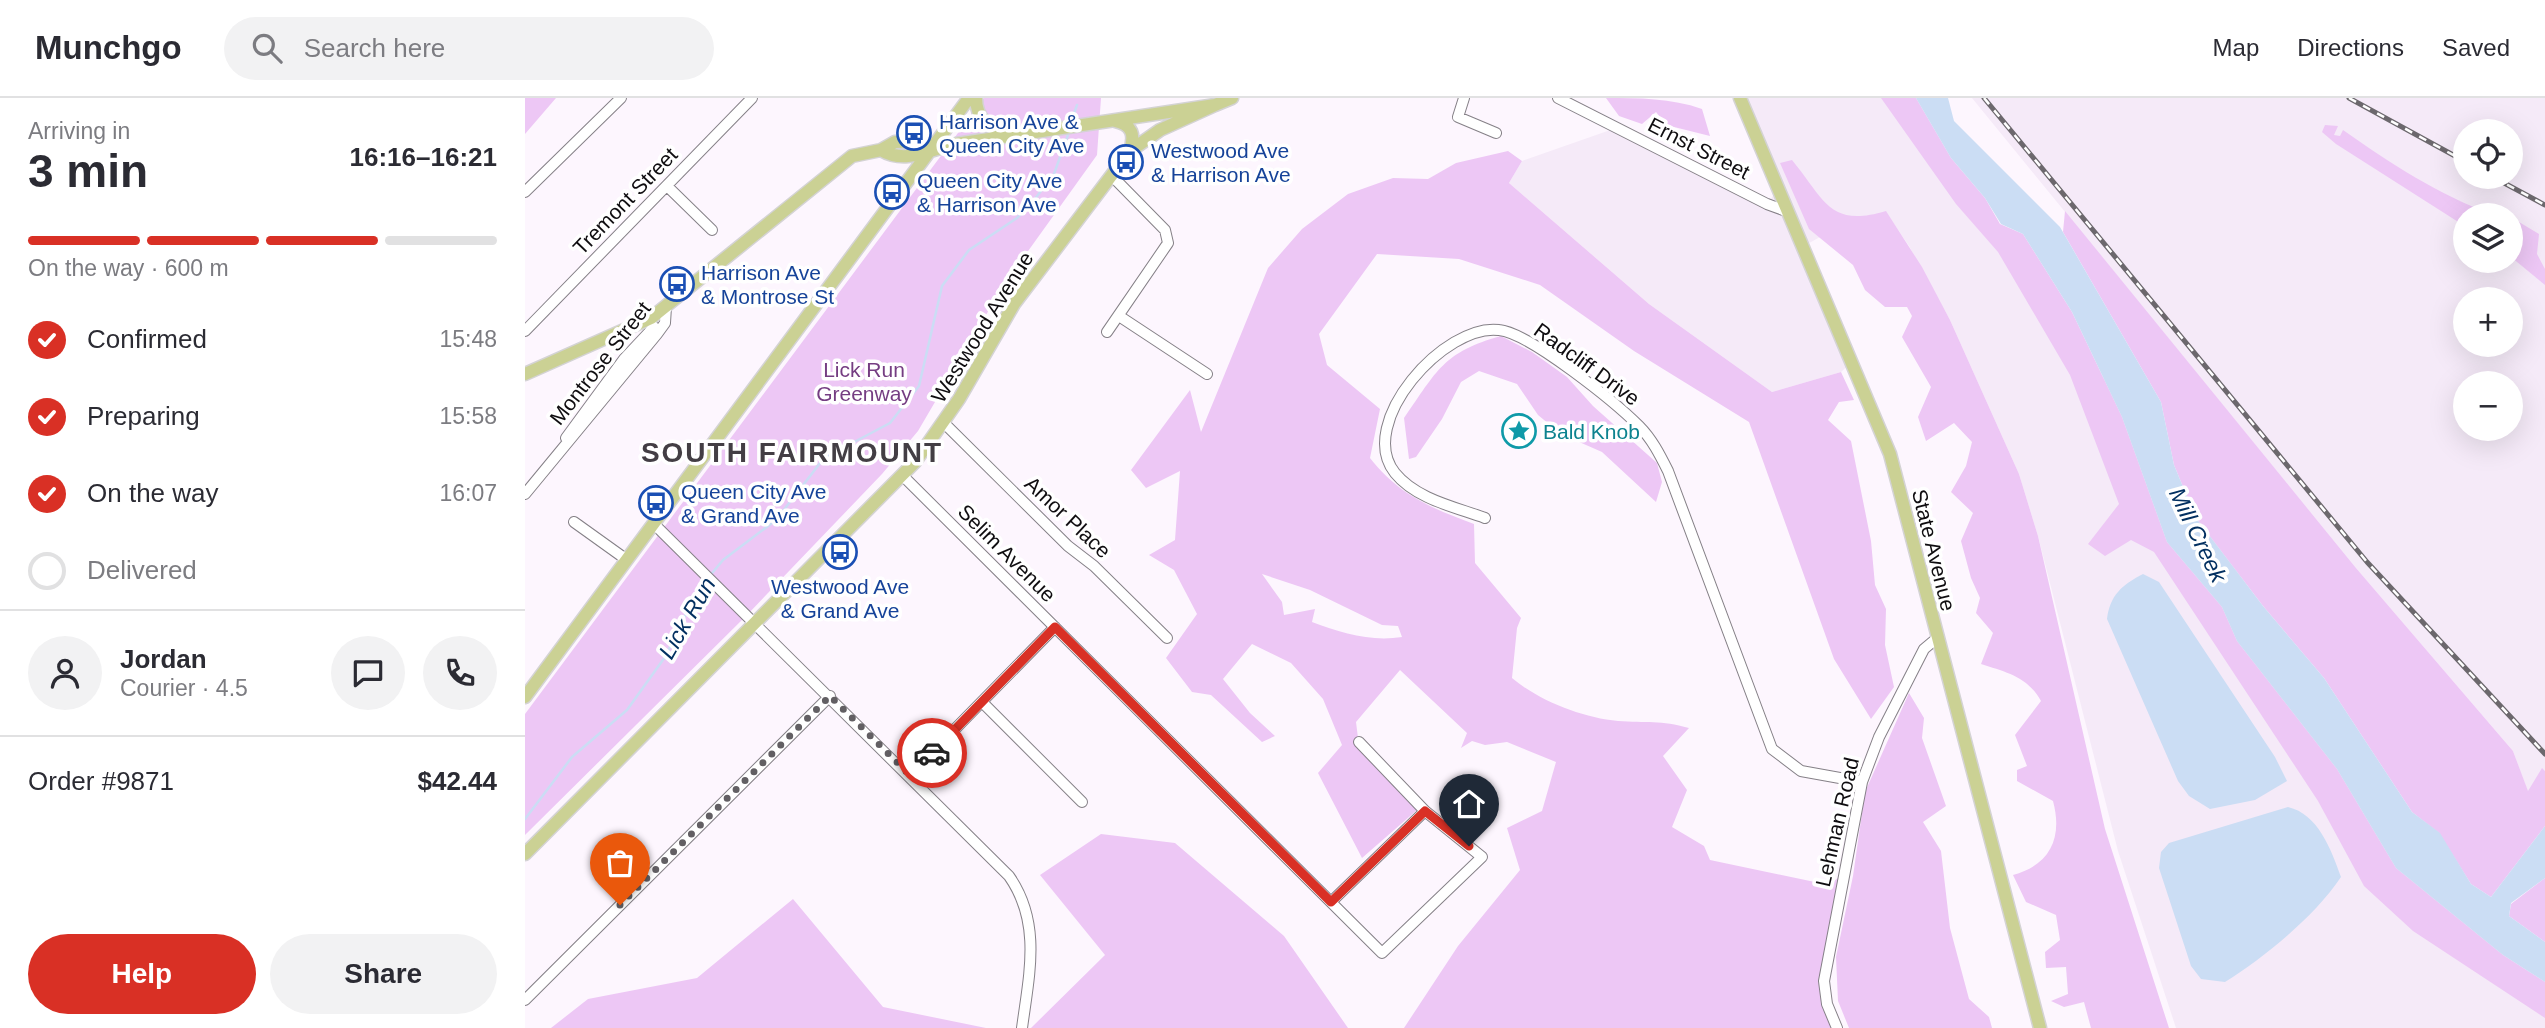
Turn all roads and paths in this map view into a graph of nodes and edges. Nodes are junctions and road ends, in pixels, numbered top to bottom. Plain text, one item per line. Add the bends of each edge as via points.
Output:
1 (621, 98) edge
2 (752, 98) edge
3 (969, 98) edge
4 (976, 98) edge
5 (1232, 98) edge
6 (1464, 98) edge
7 (1558, 98) edge
8 (1740, 98) edge
9 (1213, 102) edge
10 (1186, 103) edge
11 (1115, 121) junction
12 (1496, 133) dead end
13 (1009, 135) junction
14 (932, 149) junction
15 (1130, 151) junction
16 (1111, 176) junction
17 (667, 186) junction
18 (525, 192) edge
19 (1786, 211) junction
20 (712, 230) dead end
21 (666, 307) junction
22 (1119, 316) junction
23 (525, 331) edge
24 (1107, 332) dead end
25 (525, 374) edge
26 (1207, 374) dead end
27 (944, 423) junction
28 (903, 476) junction
29 (527, 488) edge
30 (1485, 518) dead end
31 (574, 522) dead end
32 (653, 524) junction
33 (627, 560) junction
34 (754, 623) junction
35 (1055, 627) junction
36 (1167, 638) dead end
37 (1936, 639) junction
38 (830, 696) junction
39 (525, 697) edge
40 (982, 702) junction
41 (1359, 742) dead end
42 (910, 775) junction
43 (1862, 782) junction
44 (1083, 803) dead end
45 (1425, 811) junction
46 (525, 854) edge
47 (1331, 902) junction
48 (525, 1000) edge
49 (1022, 1028) edge
50 (1837, 1028) edge
51 (2039, 1028) edge

1 - 18 street
2 - 17 street, Tremont Street
3 - 14 main road
4 - 13 main road via 985,123
5 - 9 main road
6 - 12 street via 1458,117
7 - 19 street, Ernst Street
8 - 19 main road, State Avenue
9 - 10 main road
9 - 15 main road, Westwood Avenue
10 - 11 main road
11 - 13 main road
11 - 15 main road via 1132,130
13 - 14 main road
14 - 21 main road via 922,141 895,142 881,150 859,153 834,168
14 - 32 main road
15 - 16 main road, Westwood Avenue
16 - 22 street via 1168,238
16 - 27 main road, Westwood Avenue via 1014,304
17 - 20 street
17 - 23 street, Tremont Street
19 - 37 main road, State Avenue via 1890,454
21 - 25 main road via 621,333
21 - 29 street, Montrose Street via 665,323 657,334
22 - 24 street
22 - 26 street
27 - 28 main road, Westwood Avenue
27 - 36 street, Amor Place
28 - 34 main road, Westwood Avenue
28 - 35 street, Selim Avenue
30 - 43 street, Radcliff Drive via 1406,485 1388,464 1384,437 1391,411 1438,352 1470,333 1500,330 1555,359 1638,425 1653,444 1668,471 1772,749 1801,771
31 - 33 street
32 - 33 main road
32 - 34 street
33 - 39 main road
34 - 38 street
34 - 46 main road, Westwood Avenue
35 - 40 street
35 - 47 street, Selim Avenue
37 - 43 street, Lehman Road via 1924,649 1879,737
37 - 51 main road, State Avenue
38 - 42 street
38 - 48 street
40 - 42 street
40 - 44 street
41 - 45 street
42 - 49 street via 1002,867 1021,895 1032,942
43 - 50 street, Lehman Road via 1824,981
45 - 47 street
45 - 47 street, Selim Avenue via 1482,857 1382,953

